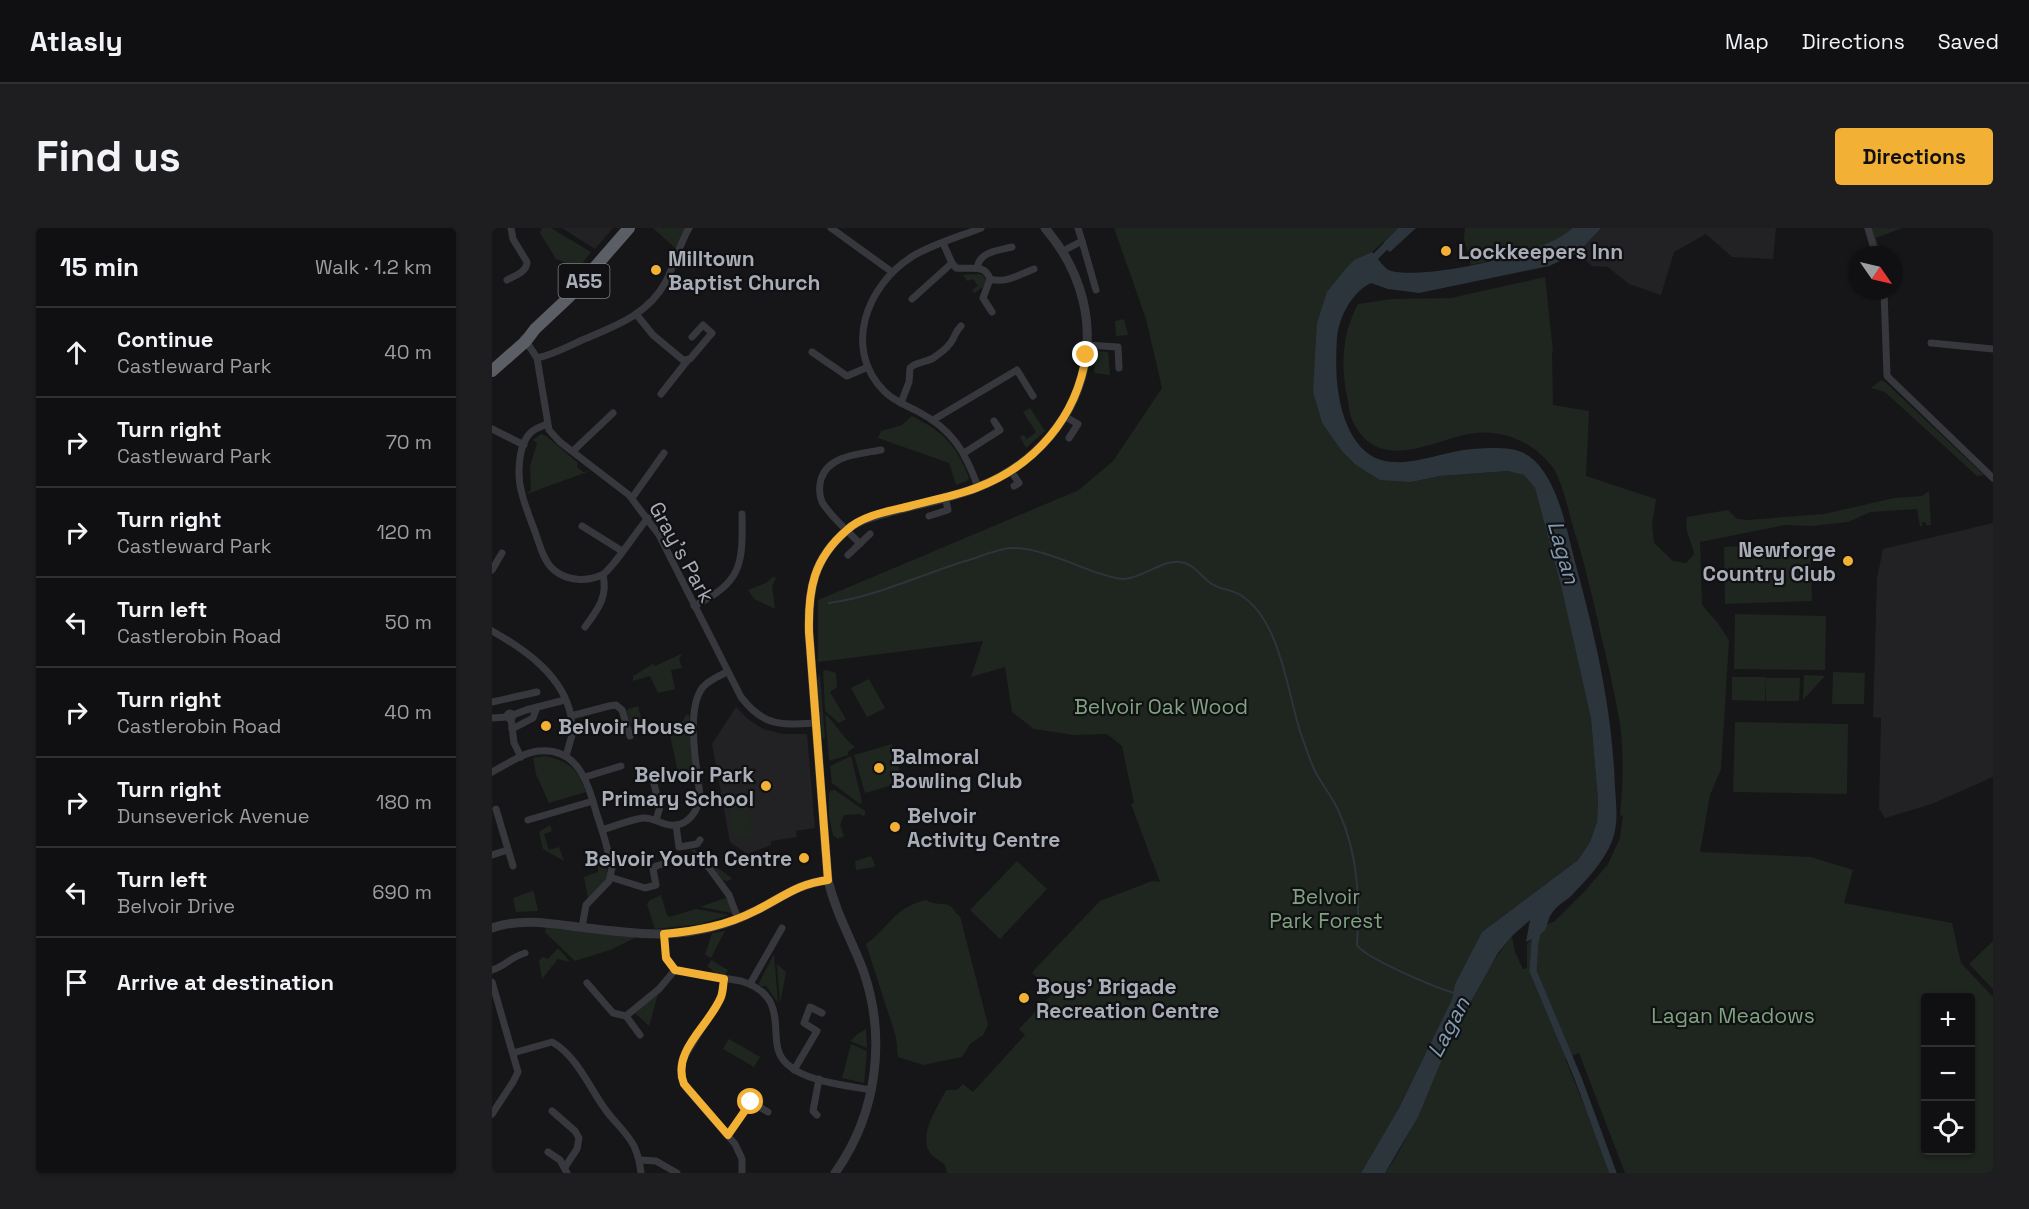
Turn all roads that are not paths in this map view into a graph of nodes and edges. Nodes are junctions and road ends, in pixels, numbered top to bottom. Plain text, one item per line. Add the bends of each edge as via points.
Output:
1 (511, 228) edge
2 (629, 228) edge
3 (689, 228) edge
4 (831, 228) edge
5 (981, 228) edge
6 (1045, 228) edge
7 (1078, 228) edge
8 (1868, 228) edge
9 (1082, 241) junction
10 (943, 243) junction
11 (1873, 246) edge
12 (1012, 247) dead end
13 (1063, 251) junction
14 (952, 264) junction
15 (977, 268) junction
16 (1034, 269) dead end
17 (892, 272) junction
18 (990, 279) junction
19 (507, 280) dead end
20 (1096, 290) dead end
21 (912, 299) dead end
22 (1884, 300) edge
23 (992, 312) dead end
24 (636, 315) junction
25 (961, 326) dead end
26 (692, 337) dead end
27 (525, 339) junction
28 (1931, 343) dead end
29 (1087, 345) junction
30 (1993, 349) edge
31 (812, 352) dead end
32 (537, 358) junction
33 (492, 360) edge
34 (687, 361) junction
35 (868, 367) junction
36 (1119, 368) dead end
37 (492, 371) edge
38 (661, 394) dead end
39 (1033, 396) dead end
40 (901, 403) junction
41 (613, 412) dead end
42 (1064, 416) junction
43 (933, 420) junction
44 (994, 421) dead end
45 (547, 424) junction
46 (492, 429) edge
47 (1069, 438) dead end
48 (524, 445) junction
49 (881, 450) dead end
50 (573, 451) junction
51 (664, 453) dead end
52 (964, 453) junction
53 (1011, 471) junction
54 (1993, 478) edge
55 (1014, 486) dead end
56 (978, 487) junction
57 (945, 496) junction
58 (632, 498) junction
59 (742, 514) dead end
60 (929, 516) dead end
61 (648, 518) junction
62 (582, 526) dead end
63 (847, 530) junction
64 (870, 534) dead end
65 (860, 544) junction
66 (622, 551) junction
67 (502, 553) dead end
68 (848, 555) dead end
69 (492, 570) edge
70 (603, 575) junction
71 (694, 606) junction
72 (585, 627) dead end
73 (492, 631) edge
74 (727, 672) junction
75 (537, 692) dead end
76 (561, 701) dead end
77 (492, 702) edge
78 (537, 707) junction
79 (571, 716) junction
80 (511, 717) junction
81 (492, 718) edge
82 (816, 723) junction
83 (512, 729) junction
84 (630, 735) dead end
85 (566, 756) junction
86 (521, 757) junction
87 (621, 766) dead end
88 (492, 772) edge
89 (585, 777) junction
90 (654, 784) dead end
91 (593, 801) junction
92 (496, 809) dead end
93 (528, 820) dead end
94 (656, 820) junction
95 (676, 825) junction
96 (602, 830) junction
97 (700, 840) dead end
98 (508, 850) junction
99 (492, 855) edge
100 (663, 864) dead end
101 (707, 865) dead end
102 (513, 866) dead end
103 (610, 877) junction
104 (828, 880) junction
105 (738, 919) junction
106 (582, 927) junction
107 (492, 928) edge
108 (782, 928) dead end
109 (664, 934) junction
110 (525, 954) dead end
111 (492, 970) edge
112 (675, 970) junction
113 (724, 979) junction
114 (492, 982) edge
115 (587, 983) dead end
116 (750, 984) junction
117 (822, 1013) dead end
118 (626, 1016) junction
119 (640, 1035) dead end
120 (513, 1053) junction
121 (794, 1070) junction
122 (819, 1079) junction
123 (871, 1090) junction
124 (552, 1111) dead end
125 (768, 1112) dead end
126 (492, 1114) edge
127 (817, 1115) dead end
128 (728, 1135) junction
129 (548, 1152) dead end
130 (640, 1160) junction
131 (566, 1170) edge
132 (641, 1173) edge
133 (677, 1173) edge
134 (742, 1173) edge
135 (835, 1173) edge

1 - 19 street via 527,266
2 - 27 highway, A55 via 587,278
3 - 24 street via 665,284
4 - 17 street
5 - 10 street
6 - 13 street
7 - 9 street
8 - 11 street
9 - 13 street
9 - 20 street
10 - 14 street
10 - 17 street via 913,256
12 - 15 street via 984,255
13 - 29 street via 1084,303
14 - 15 street via 960,269
14 - 21 street
15 - 18 street via 988,273
16 - 18 street via 995,281
17 - 35 street via 872,298 865,318 862,345
18 - 23 street via 983,298
22 - 54 street via 1887,376
24 - 32 street via 612,329
24 - 34 street via 653,335
25 - 40 street via 936,356 909,368 909,382
26 - 34 street via 703,325 712,333
27 - 32 street
27 - 33 highway, A55
27 - 37 highway, A55
28 - 30 street
29 - 36 street via 1118,347
29 - 42 street via 1079,386
31 - 35 street via 847,376
32 - 45 street
34 - 38 street
35 - 40 street via 886,393
39 - 43 street via 1017,370
40 - 43 street
41 - 50 street
42 - 47 street via 1078,424
42 - 53 street via 1041,448
43 - 52 street
44 - 52 street via 999,430
45 - 48 street via 534,430
45 - 50 street, Gray's Park via 560,442
46 - 48 street
48 - 70 street via 521,493 550,566 570,579
49 - 63 street via 870,449 836,461 820,481 821,499
50 - 58 street, Gray's Park
51 - 58 street
52 - 56 street
53 - 55 street via 1019,483
53 - 56 street
56 - 57 street
57 - 60 street via 948,510
57 - 63 street via 865,519
58 - 61 street, Gray's Park
59 - 71 street via 741,550 734,576 716,594
61 - 66 street
61 - 71 street, Gray's Park
62 - 66 street
63 - 65 street
63 - 82 street via 823,559 810,592
64 - 65 street
65 - 68 street
66 - 70 street
67 - 69 street
70 - 72 street via 606,590
71 - 74 street, Gray's Park
73 - 79 street via 544,668 564,693
74 - 82 street, Gray's Park via 752,711 766,721
74 - 95 street via 705,685 694,702 699,805 692,816
75 - 77 street
76 - 78 street
78 - 80 street
78 - 83 street via 533,718
79 - 84 street via 616,705 622,710
79 - 85 street via 572,735
80 - 81 street
80 - 83 street
82 - 104 street
83 - 86 street
85 - 86 street via 538,751
85 - 89 street
86 - 88 street
87 - 89 street
89 - 91 street
90 - 94 street via 660,807
91 - 93 street
91 - 96 street
92 - 98 street
94 - 95 street
94 - 96 street via 643,818
95 - 97 street via 679,848
96 - 103 street via 612,868
98 - 99 street
98 - 102 street
100 - 103 street via 653,869 656,885 645,888
101 - 105 street via 729,895
103 - 106 street via 586,905
104 - 105 street via 793,889
104 - 123 street via 837,915 863,970 873,1008 876,1068
105 - 109 street
106 - 107 street via 528,922
106 - 109 street
108 - 116 street
109 - 112 street via 666,958
110 - 111 street via 511,957 504,966
112 - 113 street
112 - 118 street
113 - 116 street
113 - 128 street via 722,996 682,1061 681,1077
114 - 120 street
115 - 118 street via 613,1012
116 - 121 street via 764,994 775,1013 778,1052
117 - 121 street via 810,1007 804,1023 817,1031
118 - 119 street
120 - 126 street via 518,1072
120 - 130 street via 544,1043 558,1045 633,1143
121 - 122 street
122 - 123 street
122 - 127 street via 813,1111
123 - 135 street via 860,1129
124 - 131 street via 579,1138
125 - 128 street via 751,1102
128 - 134 street via 740,1152
129 - 131 street
130 - 132 street
130 - 133 street via 656,1161

